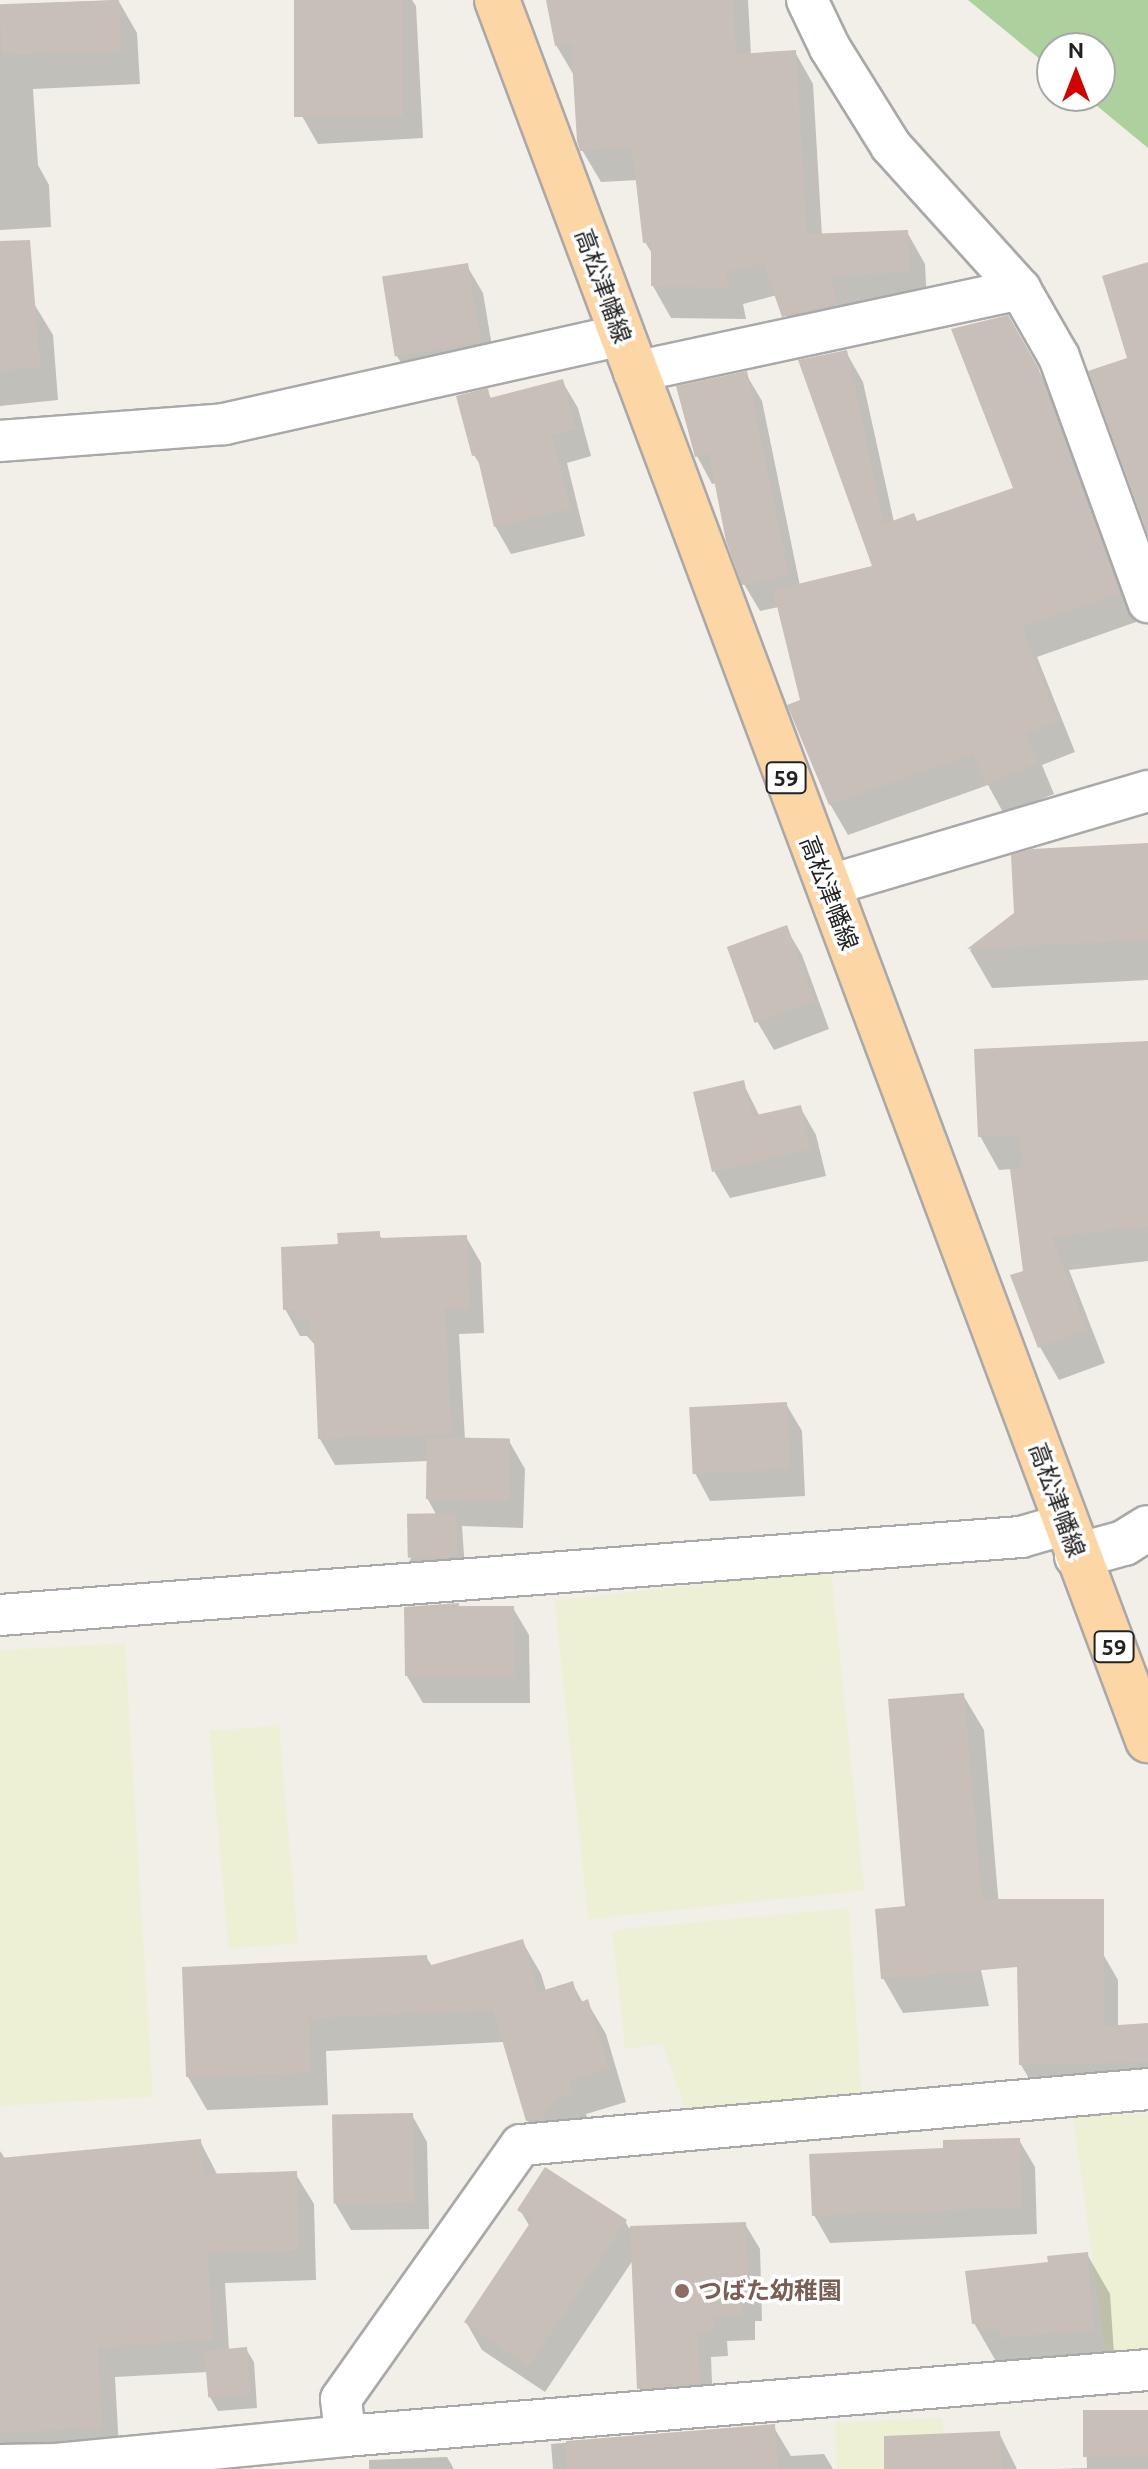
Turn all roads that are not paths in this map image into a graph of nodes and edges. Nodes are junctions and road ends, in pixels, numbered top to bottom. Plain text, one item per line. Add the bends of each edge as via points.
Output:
1 (497, 0) edge
2 (807, 0) edge
3 (1020, 289) junction
4 (628, 354) junction
5 (0, 441) edge
6 (1148, 602) edge
7 (1148, 791) edge
8 (827, 886) junction
9 (1148, 1528) edge
10 (1072, 1540) junction
11 (0, 1615) edge
12 (1148, 1740) edge
13 (1148, 2089) edge
14 (1148, 2370) edge
15 (345, 2436) junction
16 (0, 2465) edge

1 - 4 main road, 高松津幡線 / 59
2 - 3 street via 830,48 891,146
3 - 4 street
3 - 6 street via 1059,357
4 - 5 street via 224,424
4 - 8 main road, 高松津幡線 / 59
7 - 8 street
8 - 10 main road, 高松津幡線 / 59
9 - 10 street via 1124,1543
10 - 11 street via 1021,1537
10 - 12 main road, 高松津幡線 / 59
13 - 15 street via 521,2145 341,2399
14 - 15 street
15 - 16 street

